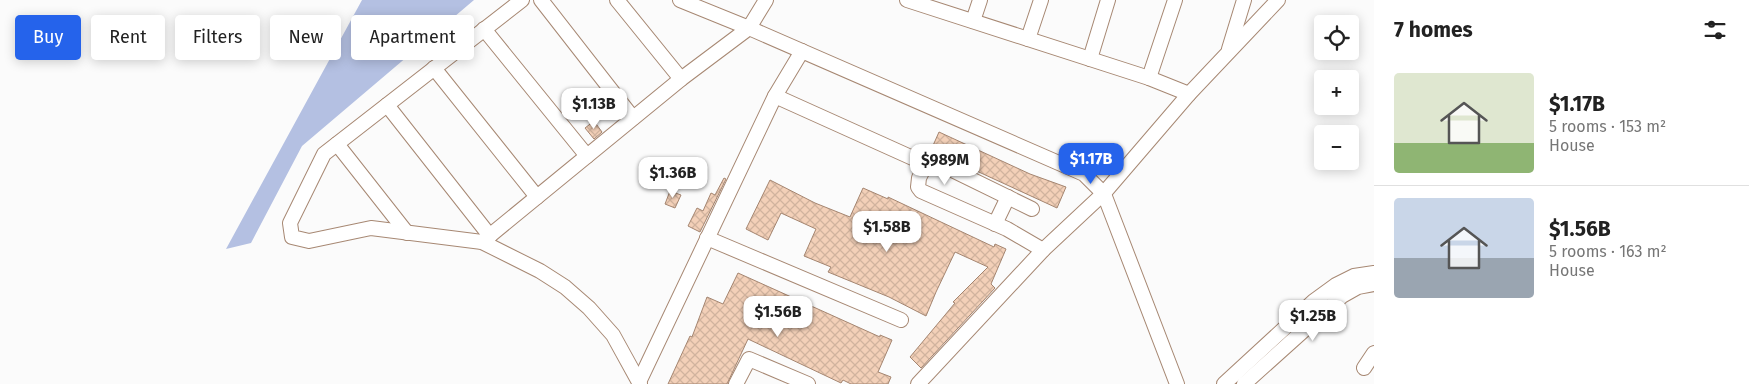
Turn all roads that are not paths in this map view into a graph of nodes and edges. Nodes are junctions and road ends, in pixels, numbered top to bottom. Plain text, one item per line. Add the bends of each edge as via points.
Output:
1 (522, 0) edge
2 (540, 0) edge
3 (617, 0) edge
4 (680, 0) edge
5 (766, 0) edge
6 (908, 0) edge
7 (980, 0) edge
8 (1041, 0) edge
9 (1108, 0) edge
10 (1175, 0) edge
11 (1244, 0) edge
12 (1278, 0) edge
13 (973, 21) junction
14 (750, 28) junction
15 (484, 29) junction
16 (1028, 39) junction
17 (802, 51) junction
18 (1228, 53) junction
19 (1090, 59) junction
20 (434, 68) junction
21 (1150, 78) junction
22 (681, 79) junction
23 (1189, 94) junction
24 (775, 96) junction
25 (387, 105) junction
26 (633, 118) junction
27 (337, 144) junction
28 (586, 156) junction
29 (926, 164) junction
30 (1104, 193) junction
31 (537, 197) junction
32 (1008, 197) junction
33 (1032, 209) dead end
34 (995, 224) junction
35 (407, 233) junction
36 (707, 238) junction
37 (486, 239) junction
38 (1043, 250) junction
39 (1374, 273) edge
40 (1374, 284) edge
41 (902, 320) dead end
42 (1374, 353) edge
43 (1364, 368) dead end
44 (640, 383) edge
45 (736, 384) edge
46 (808, 384) edge
47 (918, 384) edge
48 (1177, 384) edge
49 (1224, 384) edge
50 (1244, 384) edge

1 - 15 street
2 - 26 street
3 - 22 street
4 - 14 street
5 - 14 street
6 - 13 street
7 - 13 street
8 - 16 street
9 - 19 street
10 - 21 street
11 - 18 street
12 - 18 street
13 - 16 street
14 - 17 street
14 - 22 street
15 - 20 street
15 - 28 street
16 - 19 street
17 - 24 street
17 - 30 street via 1084,174
18 - 23 street
19 - 21 street
20 - 25 street
20 - 31 street
21 - 23 street
22 - 26 street
23 - 30 street
24 - 29 street
24 - 36 street
25 - 27 street
25 - 37 street
26 - 28 street
27 - 35 street
27 - 35 street via 324,154 290,224 292,237 309,241 371,228
28 - 31 street
29 - 32 street via 938,163
29 - 34 street via 918,187 921,191
30 - 38 street
30 - 48 street
31 - 37 street
32 - 33 street
32 - 34 street
34 - 38 street
35 - 37 street
36 - 41 street
36 - 44 street
37 - 44 street via 565,287 589,308 613,335
38 - 47 street
39 - 49 street via 1354,276 1336,284
40 - 50 street via 1358,287 1342,296
42 - 43 street
45 - 46 street via 749,359

